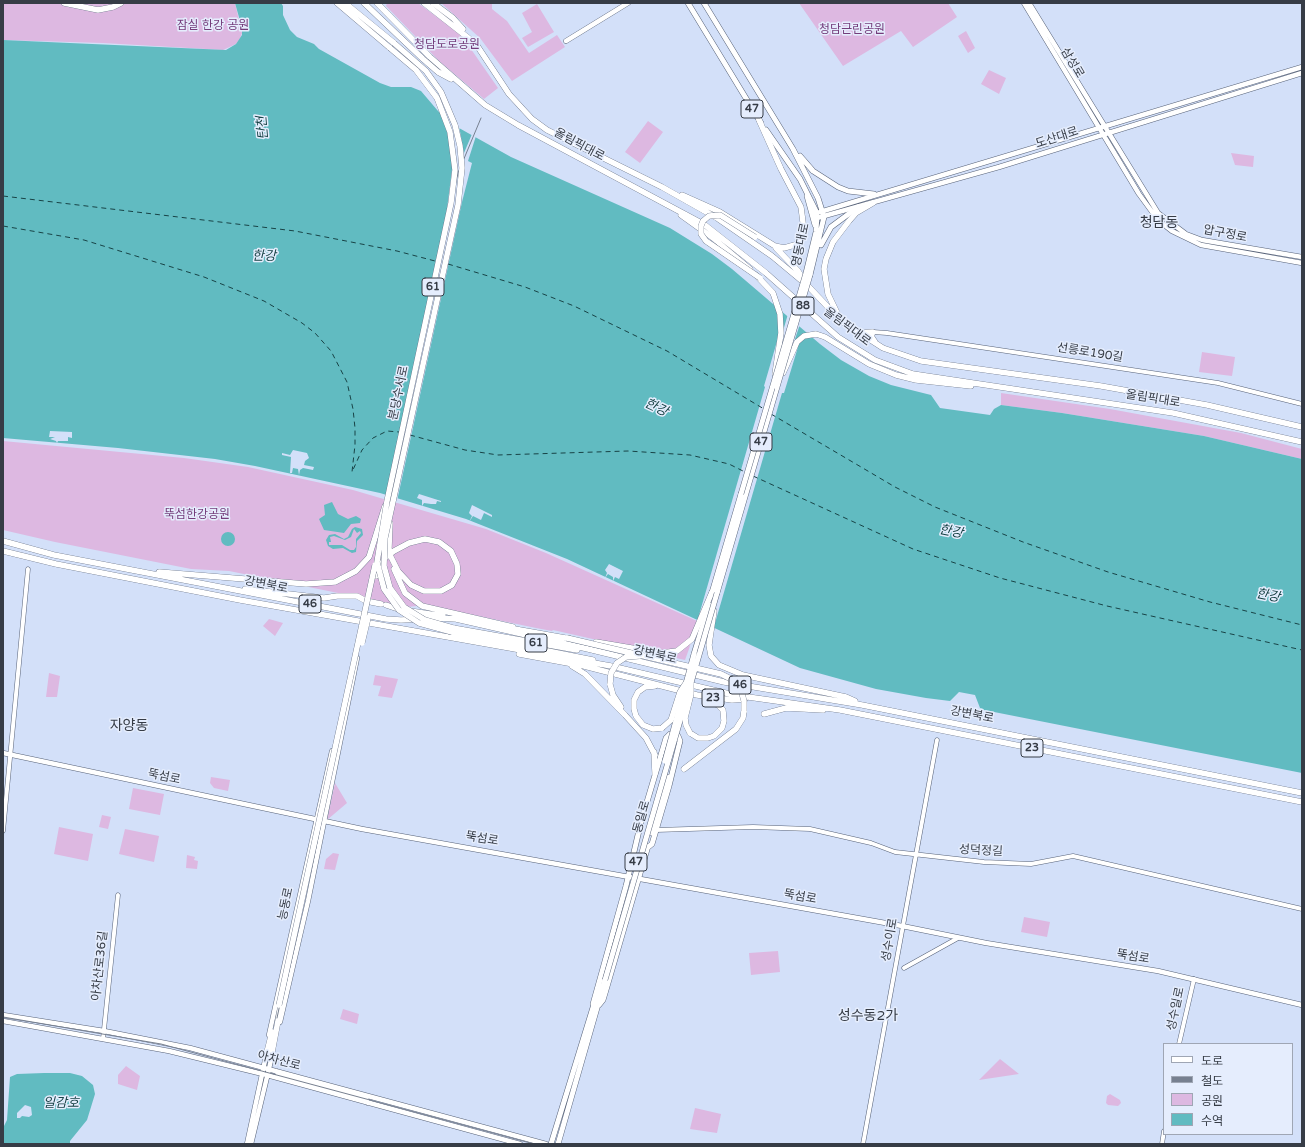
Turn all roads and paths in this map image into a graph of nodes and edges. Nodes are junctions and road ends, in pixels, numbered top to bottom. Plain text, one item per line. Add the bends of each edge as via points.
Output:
1 (64, 3) edge
2 (121, 3) edge
3 (336, 3) edge
4 (345, 3) edge
5 (364, 3) edge
6 (377, 3) edge
7 (424, 3) edge
8 (433, 3) edge
9 (437, 3) edge
10 (628, 3) edge
11 (688, 3) edge
12 (704, 3) edge
13 (1024, 3) edge
14 (1029, 3) edge
15 (446, 13) junction
16 (566, 41) dead end
17 (476, 44) junction
18 (1302, 67) edge
19 (1302, 73) edge
20 (461, 85) junction
21 (759, 120) junction
22 (1102, 127) junction
23 (1105, 133) junction
24 (793, 149) junction
25 (643, 178) junction
26 (805, 188) junction
27 (874, 194) junction
28 (873, 202) junction
29 (669, 206) junction
30 (858, 207) junction
31 (823, 214) junction
32 (817, 216) junction
33 (816, 232) junction
34 (770, 244) junction
35 (817, 254) junction
36 (1302, 257) edge
37 (788, 260) junction
38 (1302, 263) edge
39 (808, 274) junction
40 (760, 278) junction
41 (808, 286) junction
42 (841, 321) junction
43 (873, 332) junction
44 (858, 333) junction
45 (876, 344) junction
46 (775, 376) junction
47 (991, 386) junction
48 (777, 387) junction
49 (1302, 404) edge
50 (1302, 427) edge
51 (1302, 442) edge
52 (743, 495) junction
53 (387, 501) junction
54 (393, 503) junction
55 (3, 541) edge
56 (380, 545) junction
57 (3, 551) edge
58 (392, 559) junction
59 (28, 569) dead end
60 (134, 570) junction
61 (233, 590) junction
62 (715, 592) junction
63 (465, 621) junction
64 (488, 626) junction
65 (453, 630) junction
66 (528, 630) junction
67 (567, 638) junction
68 (490, 646) junction
69 (356, 657) dead end
70 (618, 657) junction
71 (546, 660) junction
72 (611, 666) junction
73 (353, 668) junction
74 (701, 677) junction
75 (688, 684) junction
76 (665, 688) junction
77 (697, 695) junction
78 (762, 699) junction
79 (862, 705) junction
80 (840, 710) junction
81 (764, 714) dead end
82 (937, 740) dead end
83 (671, 745) junction
84 (3, 753) edge
85 (10, 755) junction
86 (654, 755) junction
87 (684, 769) dead end
88 (655, 773) junction
89 (1302, 793) edge
90 (1302, 802) edge
91 (316, 820) junction
92 (324, 821) junction
93 (655, 827) junction
94 (3, 831) edge
95 (638, 834) junction
96 (916, 856) junction
97 (627, 876) junction
98 (639, 878) junction
99 (118, 895) dead end
100 (1302, 909) edge
101 (902, 926) junction
102 (958, 938) junction
103 (904, 968) dead end
104 (1194, 979) junction
105 (596, 1004) junction
106 (1302, 1004) edge
107 (280, 1005) junction
108 (3, 1015) edge
109 (3, 1021) edge
110 (104, 1031) junction
111 (103, 1039) junction
112 (1179, 1043) edge
113 (268, 1057) junction
114 (266, 1068) junction
115 (264, 1074) junction
116 (277, 1074) junction
117 (368, 1099) junction
118 (247, 1144) edge
119 (251, 1144) edge
120 (520, 1144) edge
121 (546, 1144) edge
122 (551, 1144) edge
123 (558, 1144) edge
124 (863, 1144) edge

1 - 2 highway via 98,10
3 - 53 highway, 분당수서로 / 61, bridge via 402,57 429,85 448,123 454,151 455,170 451,202
4 - 54 highway, 분당수서로 / 61, bridge via 411,57 437,84 456,125 461,156 458,205
5 - 20 highway via 438,72
6 - 20 highway, 올림픽대로 / 88
7 - 17 highway, 올림픽대로 / 88
8 - 15 highway
9 - 15 highway
10 - 16 main road
11 - 21 main road, 영동대로 / 47
12 - 24 main road, 영동대로 / 47
13 - 22 main road, 삼성로
14 - 22 main road, 삼성로
15 - 17 highway
17 - 25 highway, 올림픽대로 / 88 via 509,94 532,119 548,130
18 - 22 main road, 도산대로
19 - 23 main road, 도산대로
20 - 29 highway, 올림픽대로 / 88 via 485,105 518,125
21 - 26 main road, 영동대로 / 47
21 - 34 highway via 801,207 804,224 803,236 798,244 784,248
22 - 23 main road, 삼성로
22 - 27 main road, 도산대로
23 - 28 main road, 도산대로
23 - 36 main road, 압구정로 via 1158,213 1176,228 1202,240
23 - 38 main road, 압구정로 via 1139,194 1158,220 1172,231 1201,245
24 - 27 main road via 813,171 830,183 848,191
24 - 31 main road, 영동대로 / 47
25 - 34 highway via 720,212
25 - 41 highway, 올림픽대로 / 88 via 737,231
26 - 32 main road, 영동대로 / 47
26 - 33 main road
27 - 31 main road, 도산대로
28 - 30 main road, 도산대로
28 - 42 highway via 849,221 833,242 826,259 824,269 828,294
29 - 40 highway, bridge via 722,245
29 - 47 highway, 올림픽대로 / 88 via 721,236 832,332 866,355 913,374
30 - 31 main road, 도산대로
30 - 35 main road via 831,227
31 - 32 main road, 도산대로
31 - 35 main road, 영동대로 / 47
32 - 33 main road, 영동대로 / 47
33 - 39 main road, 영동대로 / 47
34 - 37 highway
35 - 39 main road, 영동대로 / 47
37 - 40 highway, bridge via 717,215 706,217 700,226 706,241
37 - 41 highway
39 - 46 main road, 영동대로 / 47, bridge
39 - 48 main road, 영동대로 / 47, bridge
40 - 46 highway, bridge via 773,293 780,314 781,333
41 - 42 highway, 올림픽대로 / 88
42 - 44 highway, 올림픽대로 / 88
43 - 44 highway
43 - 45 highway via 871,336
43 - 49 street, 선릉로190길 via 1218,383
44 - 45 highway, 올림픽대로 / 88
45 - 50 highway, 올림픽대로 / 88 via 921,361 1108,387 1207,405
46 - 52 main road, 영동대로 / 47, bridge
47 - 48 highway, bridge via 966,386 887,372 820,335 812,334 804,336 794,345
47 - 51 highway, 올림픽대로 / 88 via 1173,413
48 - 52 main road, 영동대로 / 47
52 - 62 main road, 동일로 / 47
53 - 56 highway, 분당수서로 / 61, bridge
53 - 60 highway, bridge via 368,557 356,571 341,580 315,584
54 - 58 highway, bridge via 389,539
54 - 65 highway, 분당수서로 / 61, bridge via 383,553 390,588 400,603 412,613
55 - 60 highway, 강변북로 / 46 via 54,555
56 - 65 highway, 분당수서로 / 61, bridge via 378,571 384,589 395,606 419,623
56 - 107 highway, bridge
57 - 68 highway, 강변북로 via 104,573
58 - 66 highway via 402,587 417,604 428,609
58 - 107 highway, bridge via 406,581 428,592 441,591 449,587 458,574 451,551 439,542 425,539 408,543 394,551 383,561 376,576
59 - 85 street
60 - 61 highway, 강변북로 / 46
61 - 63 highway, 강변북로 / 46 via 394,620 439,618
61 - 63 highway via 251,589 324,598 357,596 396,610 431,613
62 - 67 highway, bridge via 692,639 677,651 660,653
62 - 75 main road, 동일로 / 47, bridge
62 - 79 highway, 23, bridge via 709,645 711,656 719,666 743,675 846,697
63 - 64 highway, 강변북로 / 46
64 - 66 highway
64 - 70 highway, 강변북로 / 46
65 - 70 highway, 분당수서로 / 61
65 - 72 highway, 분당수서로 / 61
66 - 67 highway
67 - 87 highway, bridge via 721,674 733,680 741,690 744,701 743,718 736,729
68 - 71 highway
68 - 72 highway, 강변북로
69 - 73 main road
70 - 74 highway, 강변북로 / 46
71 - 76 highway via 584,666
71 - 86 highway via 573,667 585,674 646,738
72 - 78 highway, 강변북로 / 46 via 711,690
73 - 91 main road, 능동로
73 - 92 main road, 능동로
74 - 79 highway, 강변북로 / 46
74 - 86 highway, bridge via 681,666 634,656 623,659 613,670 610,684 617,702 650,741
75 - 76 highway, 23, bridge via 680,692 671,720 662,728 650,728 640,722 635,713 633,703 636,694 645,687
75 - 77 highway, bridge via 691,694 685,718 686,725 690,733 698,738 711,738 720,731 724,721 723,710
75 - 83 main road, 동일로 / 47, bridge
76 - 77 highway, 23
77 - 78 highway, 23 via 732,700
78 - 80 highway, 강변북로 / 23
79 - 89 highway, 강변북로 / 23
80 - 81 highway via 786,708
80 - 90 highway, 강변북로 / 23
82 - 96 street, 성수이로
83 - 93 main road, bridge via 666,782
83 - 95 main road, bridge via 660,765 641,832
83 - 105 main road, 동일로 / 47, bridge
84 - 85 main road, 뚝섬로
85 - 91 main road, 뚝섬로
85 - 94 street
86 - 88 highway
88 - 93 main road, 동일로 via 667,736 678,736 680,741 669,786
88 - 95 main road, 동일로
91 - 92 main road, 뚝섬로
91 - 113 main road, 능동로 via 265,1054
92 - 97 main road, 뚝섬로
92 - 113 main road, 능동로 via 273,1055
93 - 96 street, 성덕정길 via 810,829
93 - 98 main road
95 - 97 main road, 동일로
96 - 100 street, 성덕정길 via 1031,864 1074,856
96 - 101 street, 성수이로
97 - 98 main road, 뚝섬로
97 - 105 main road, 동일로
98 - 101 main road, 뚝섬로
98 - 105 main road via 603,1000
99 - 110 street, 아차산로36길
101 - 102 main road, 뚝섬로
101 - 124 street, 성수이로
102 - 103 street
102 - 104 main road, 뚝섬로
104 - 106 main road, 뚝섬로
104 - 112 street, 성수일로
105 - 122 main road, 동일로 / 47
105 - 123 main road, 동일로 / 47
107 - 113 highway
108 - 110 main road, 아차산로
109 - 111 main road, 아차산로
110 - 111 street, 아차산로36길
110 - 114 main road, 아차산로 via 190,1048
111 - 115 main road, 아차산로 via 169,1051
113 - 114 main road, 능동로
114 - 115 main road, 능동로
114 - 116 main road, 아차산로
115 - 116 main road, 아차산로
115 - 118 main road, 능동로
115 - 119 main road, 능동로
116 - 117 main road, 아차산로
117 - 120 main road, 아차산로
117 - 121 main road, 아차산로

